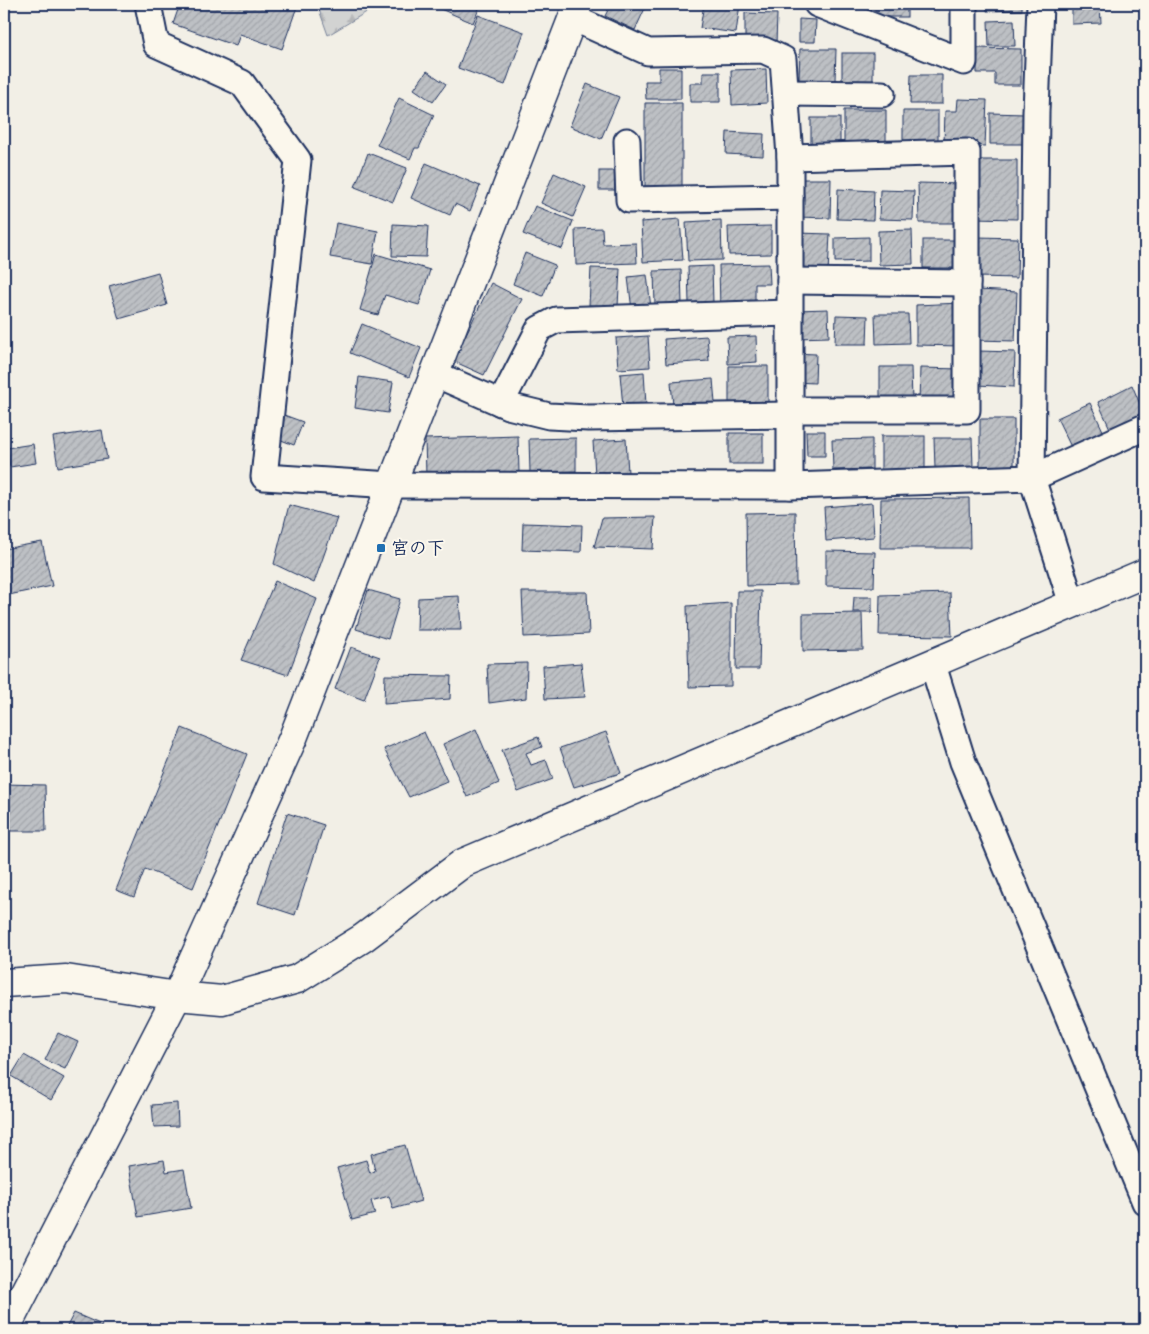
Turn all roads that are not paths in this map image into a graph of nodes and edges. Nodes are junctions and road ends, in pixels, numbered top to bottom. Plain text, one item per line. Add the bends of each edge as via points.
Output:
1 (148, 4) edge
2 (817, 4) edge
3 (964, 4) edge
4 (1040, 4) edge
5 (851, 10) edge
6 (575, 11) edge
7 (786, 93) junction
8 (882, 94) dead end
9 (627, 141) dead end
10 (790, 157) junction
11 (790, 197) junction
12 (790, 281) junction
13 (967, 283) junction
14 (790, 313) junction
15 (435, 374) junction
16 (501, 403) junction
17 (790, 413) junction
18 (1145, 427) edge
19 (1032, 478) junction
20 (392, 485) junction
21 (790, 486) junction
22 (1145, 573) edge
23 (1072, 604) junction
24 (932, 665) junction
25 (4, 982) edge
26 (177, 996) junction
27 (1145, 1202) edge
28 (5, 1330) edge

1 - 20 street via 156,44 242,83 298,160 264,477
2 - 5 street
3 - 5 street via 964,62
4 - 19 street
6 - 7 street via 648,52 763,50 783,59
6 - 15 street
7 - 8 street
7 - 10 street
9 - 11 street via 629,200
10 - 11 street
10 - 13 street via 968,152
11 - 12 street
12 - 13 street
12 - 14 street
13 - 17 street via 966,410
14 - 16 street via 556,320 539,329
14 - 17 street
15 - 16 street
15 - 20 street
16 - 17 street via 549,416 588,418
17 - 21 street
18 - 19 street
19 - 21 street
19 - 23 street
20 - 21 street
20 - 26 street via 294,738
22 - 23 street
23 - 24 street
24 - 26 street via 463,863 363,938 297,979 222,1000
24 - 27 street via 963,762
25 - 26 street via 66,979
26 - 28 street

